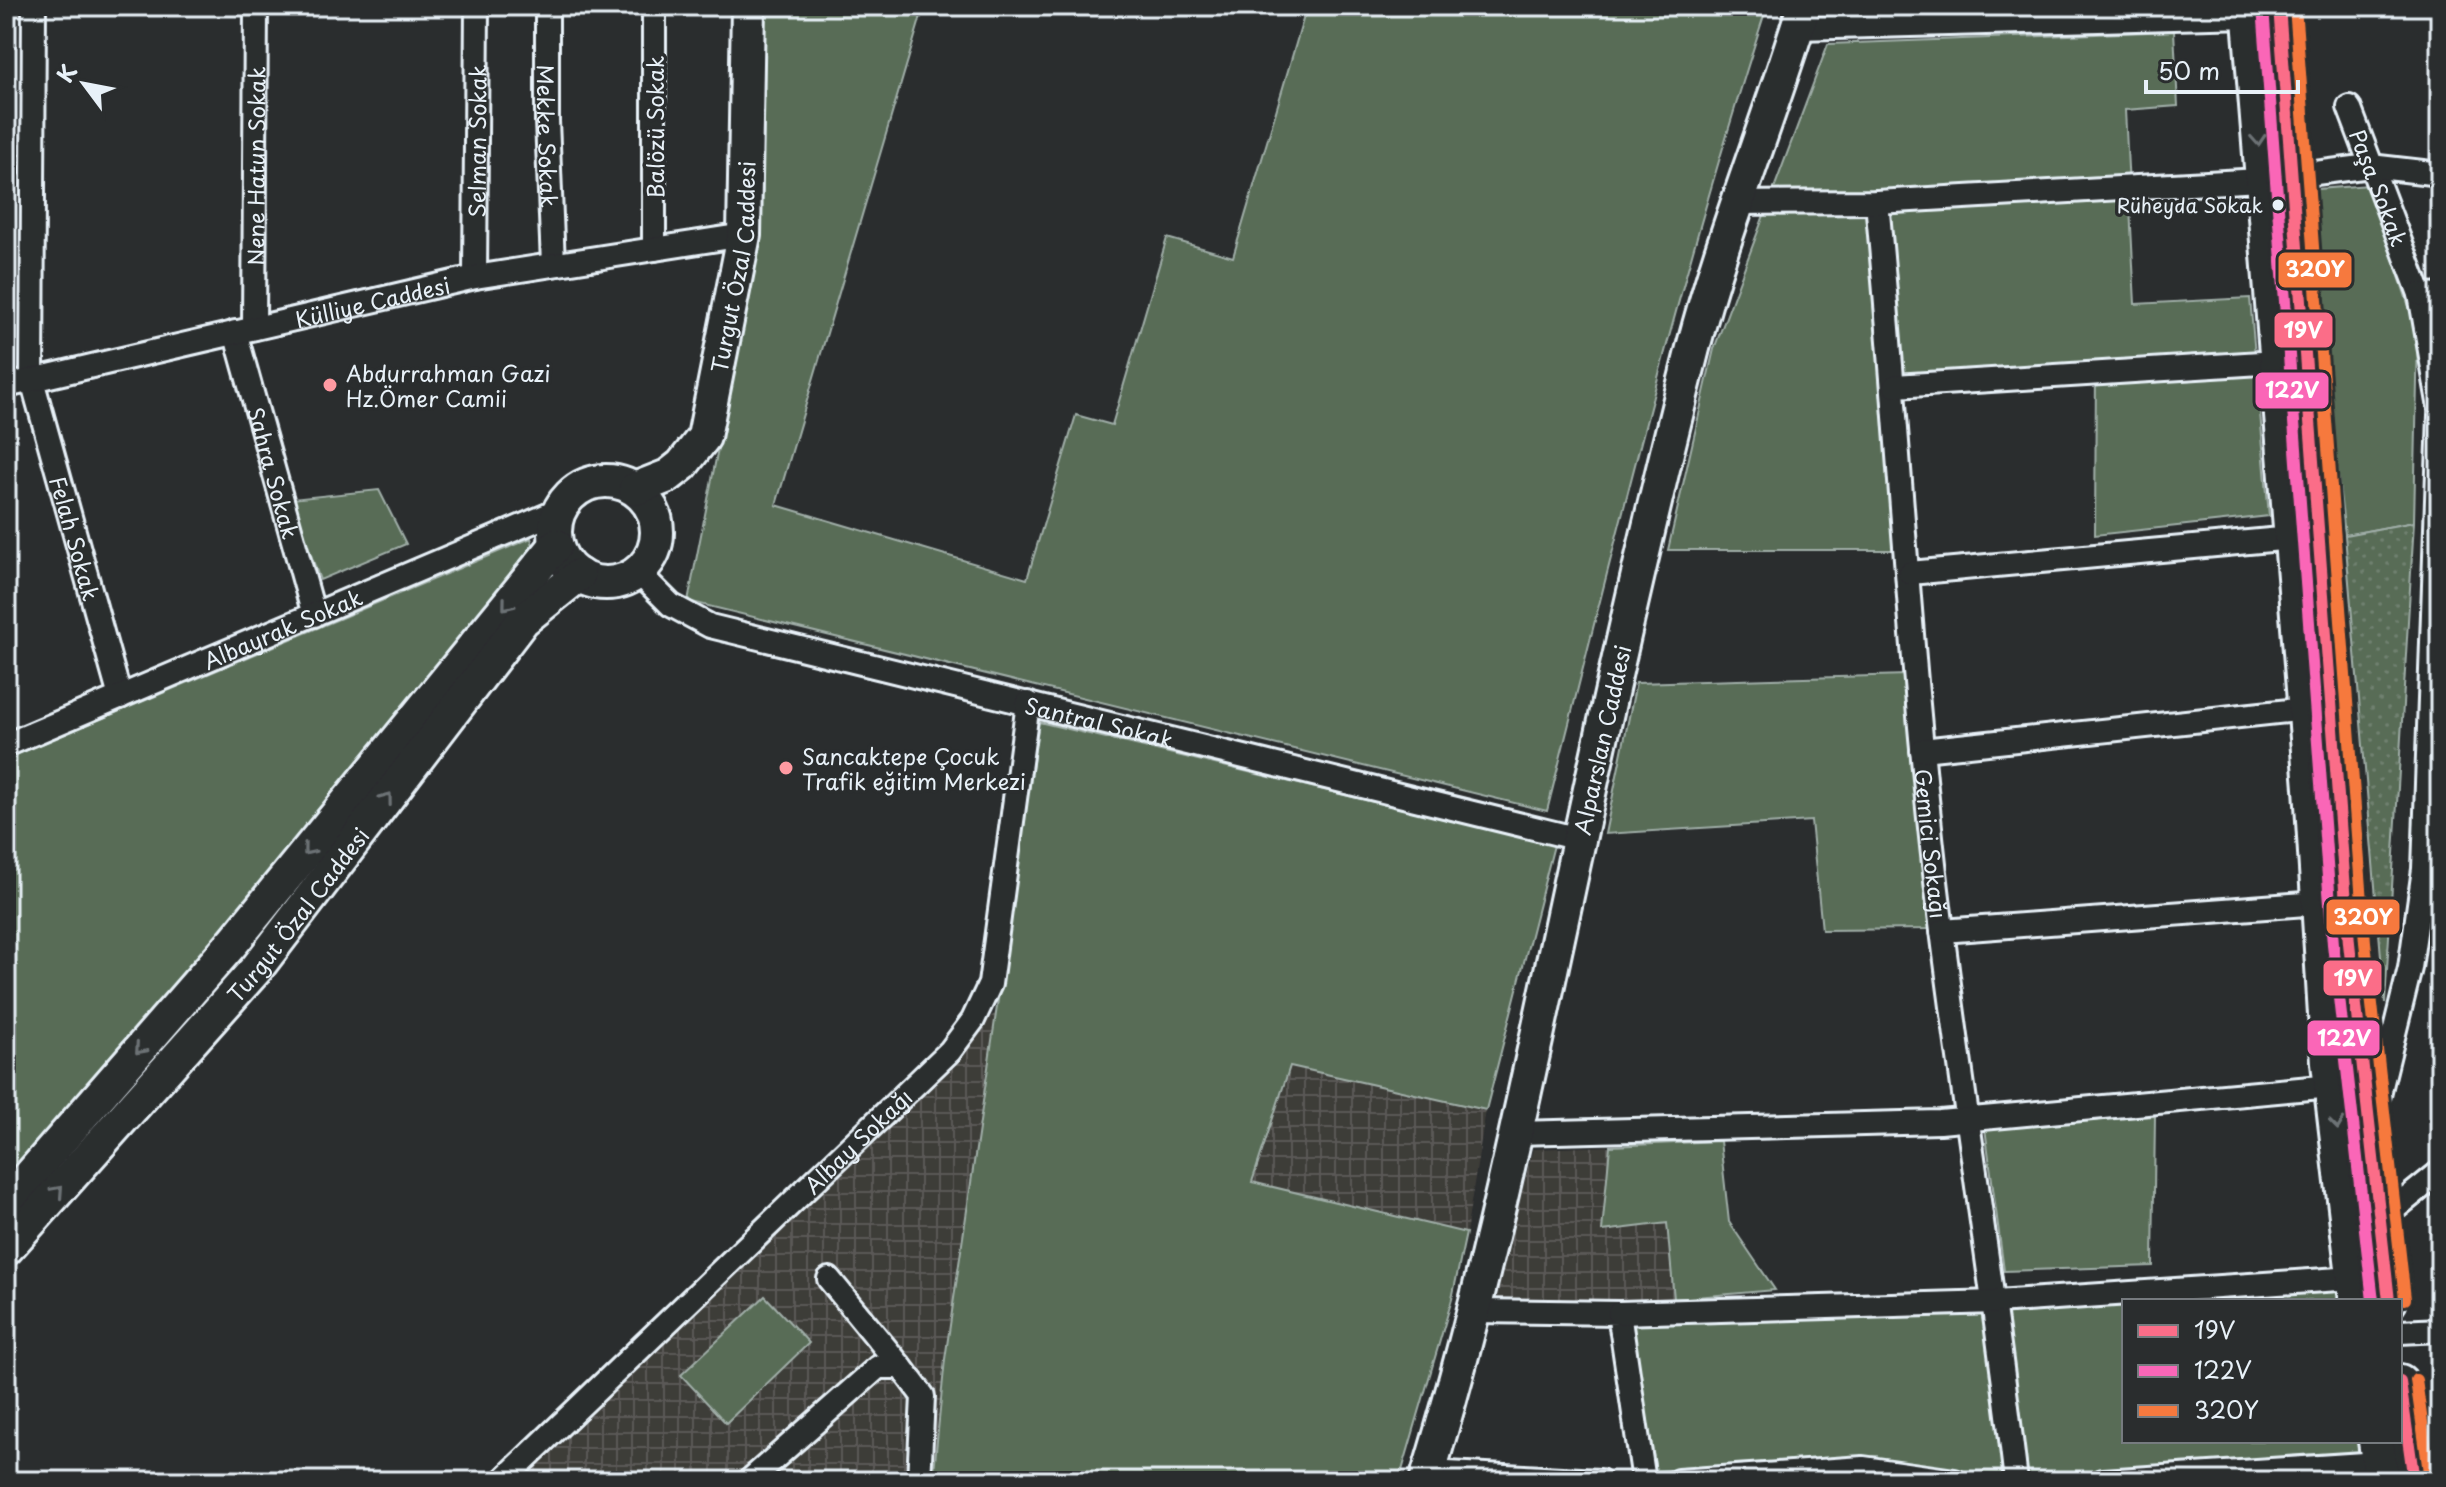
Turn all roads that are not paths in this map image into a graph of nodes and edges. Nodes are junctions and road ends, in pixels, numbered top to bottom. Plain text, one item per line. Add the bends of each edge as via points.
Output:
1 (34, 6) edge
2 (256, 6) edge
3 (477, 6) edge
4 (547, 6) edge
5 (654, 6) edge
6 (748, 6) edge
7 (2259, 9) edge
8 (1801, 17) edge
9 (2349, 107) dead end
10 (2370, 166) junction
11 (2440, 174) edge
12 (2276, 178) junction
13 (1877, 202) junction
14 (1736, 203) junction
15 (744, 235) junction
16 (654, 249) junction
17 (553, 264) junction
18 (475, 277) junction
19 (2430, 294) edge
20 (245, 330) junction
21 (2277, 362) junction
22 (32, 380) junction
23 (6, 386) edge
24 (1895, 386) junction
25 (2440, 408) edge
26 (2440, 415) edge
27 (635, 489) junction
28 (560, 510) junction
29 (2292, 538) junction
30 (556, 545) junction
31 (638, 572) junction
32 (1910, 573) junction
33 (579, 575) junction
34 (314, 615) junction
35 (120, 697) junction
36 (1028, 703) junction
37 (2306, 709) junction
38 (6, 745) edge
39 (1922, 750) junction
40 (1579, 839) junction
41 (2433, 840) edge
42 (2319, 903) junction
43 (1942, 931) junction
44 (2332, 1086) junction
45 (1970, 1120) junction
46 (1516, 1133) junction
47 (2369, 1135) junction
48 (2437, 1176) edge
49 (6, 1203) edge
50 (2378, 1222) junction
51 (6, 1249) edge
52 (829, 1279) dead end
53 (2356, 1289) edge
54 (2389, 1299) edge
55 (1996, 1302) junction
56 (1473, 1311) junction
57 (1619, 1313) junction
58 (2440, 1330) edge
59 (2402, 1332) edge
60 (901, 1367) junction
61 (2400, 1443) edge
62 (2400, 1466) edge
63 (1863, 1474) edge
64 (1427, 1476) edge
65 (2176, 1480) edge
66 (502, 1481) edge
67 (749, 1481) edge
68 (919, 1481) edge
69 (1600, 1481) edge
70 (1644, 1481) edge
71 (1678, 1481) edge
72 (1955, 1481) edge
73 (2016, 1481) edge
74 (2103, 1481) edge

1 - 22 street, Felah Sokak
2 - 20 street, Nene Hatun Sokak
3 - 18 street, Selman Sokak
4 - 17 street, Mekke Sokak
5 - 16 street, Balözü Sokak
6 - 15 street, Turgut Özal Caddesi
7 - 8 street
7 - 12 main road
8 - 14 street, Alparslan Caddesi
9 - 10 street, Paşa Sokak
10 - 11 street
10 - 12 street
10 - 19 street, Paşa Sokak
12 - 13 street
12 - 21 main road
12 - 47 main road
13 - 14 street
13 - 24 street, Gemici Sokağı
14 - 40 street, Alparslan Caddesi via 1694,347
15 - 16 street, Külliye Caddesi
15 - 27 street, Turgut Özal Caddesi via 704,437 668,476
16 - 17 street, Külliye Caddesi
17 - 18 street, Külliye Caddesi
18 - 20 street, Külliye Caddesi
19 - 25 street, Paşa Sokak
20 - 22 street, Külliye Caddesi
20 - 34 street, Sahra Sokak
21 - 24 street
21 - 29 main road
22 - 23 street, Külliye Caddesi
22 - 35 street, Felah Sokak
24 - 32 street, Gemici Sokağı
26 - 41 street
27 - 28 street via 601,481 584,486
27 - 31 street via 647,501 658,533
28 - 30 street
28 - 34 street, Albayrak Sokak
29 - 32 street
29 - 37 main road
30 - 33 street
30 -> 49 street, Turgut Özal Caddesi via 234,941
31 - 33 street via 604,584
31 - 36 street, Santral Sokak via 671,605 710,626
32 - 39 street, Gemici Sokağı
51 -> 33 street, Turgut Özal Caddesi via 257,968 523,620
34 - 35 street, Albayrak Sokak
35 - 38 street, Albayrak Sokak
36 - 40 street, Santral Sokak
36 - 66 street, Albay Sokağı via 990,984 973,1020 950,1051
37 - 39 street
37 - 42 main road
39 - 43 street, Gemici Sokağı
40 - 46 street, Alparslan Caddesi
41 - 47 street via 2410,968
42 - 43 street
42 - 44 main road
43 - 45 street, Gemici Sokağı
44 - 45 street
44 -> 53 main road
45 - 46 street
45 - 55 street, Gemici Sokağı
46 - 56 street, Alparslan Caddesi
47 - 50 main road
48 - 50 street
50 - 54 main road
52 - 60 street
53 - 55 street
55 - 57 street
55 - 73 street, Gemici Sokağı
56 - 57 street
56 - 64 street, Alparslan Caddesi
57 - 70 street
58 - 59 street
60 - 67 street via 878,1367
60 - 68 street via 923,1396
61 - 62 main road
62 - 65 street
63 - 71 street
63 - 72 street
64 - 69 street
65 - 74 street

